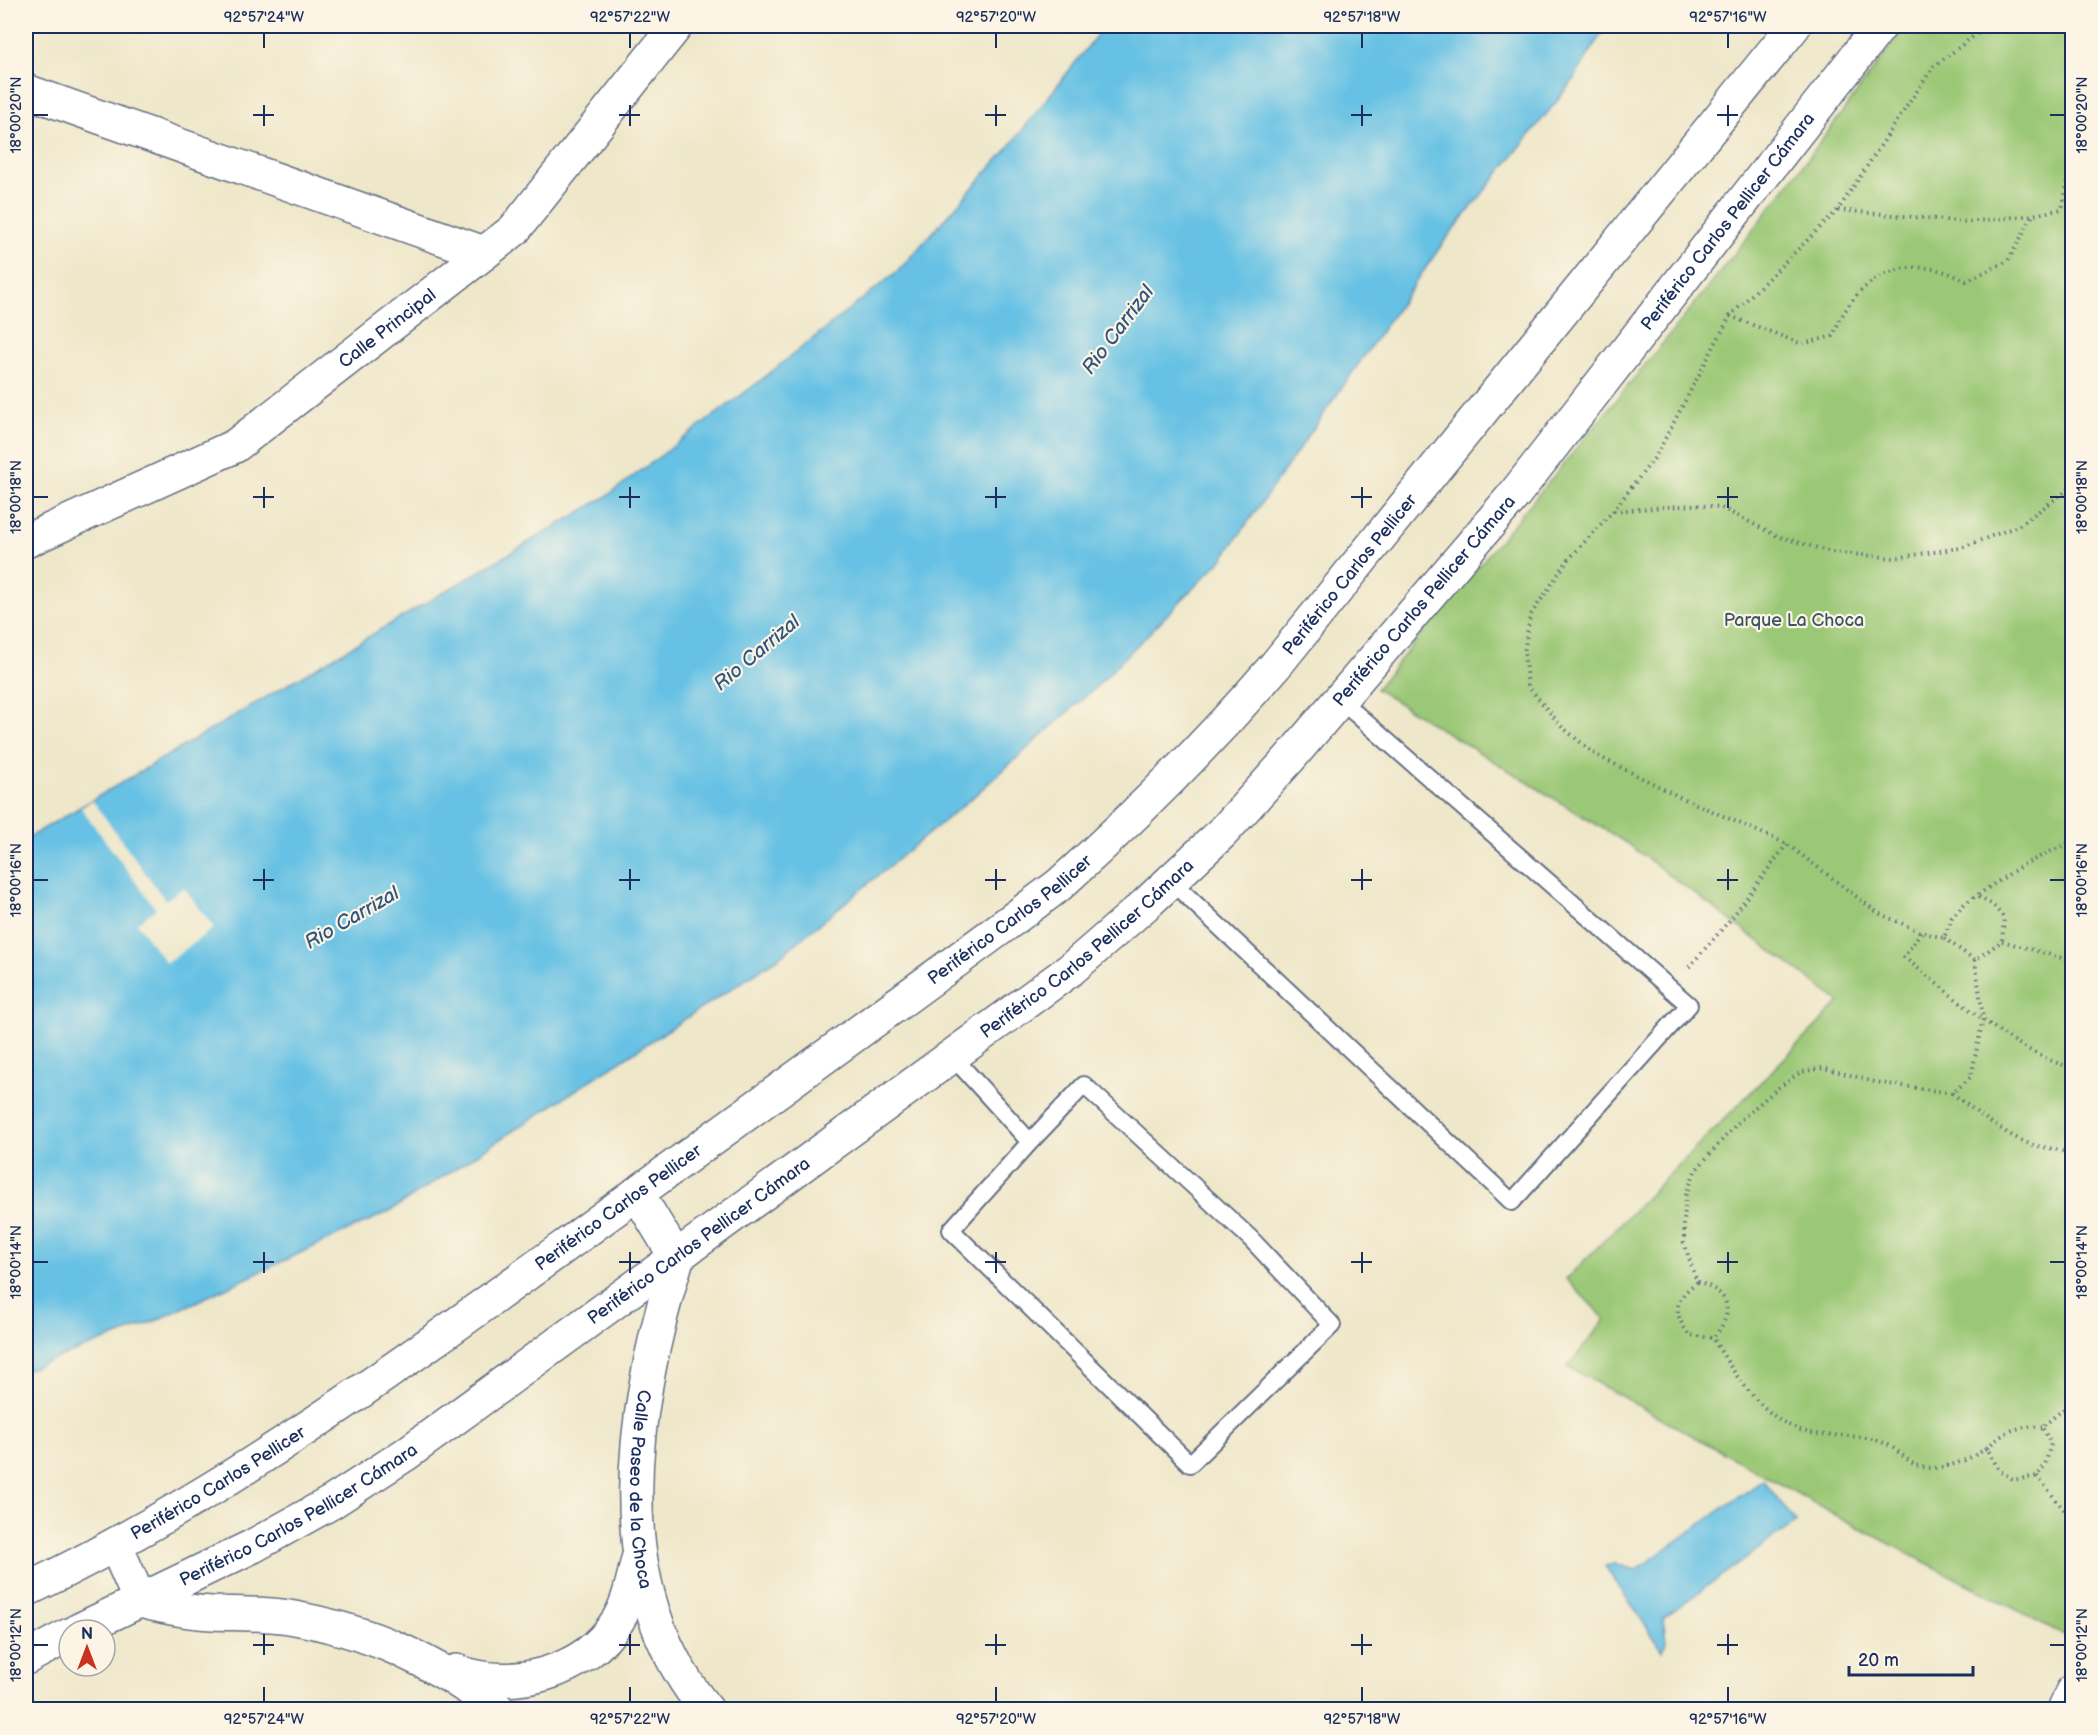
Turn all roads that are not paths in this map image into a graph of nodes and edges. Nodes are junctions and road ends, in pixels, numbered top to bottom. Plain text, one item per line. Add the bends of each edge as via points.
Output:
1 (676, 26) edge
2 (1794, 26) edge
3 (1880, 26) edge
4 (26, 91) edge
5 (484, 253) junction
6 (26, 541) edge
7 (1339, 699) junction
8 (1171, 881) junction
9 (952, 1056) junction
10 (1030, 1142) junction
11 (636, 1193) junction
12 (677, 1259) junction
13 (116, 1546) junction
14 (640, 1549) junction
15 (26, 1590) edge
16 (140, 1601) junction
17 (104, 1618) edge
18 (57, 1641) edge
19 (401, 1648) junction
20 (26, 1658) edge
21 (2073, 1692) edge
22 (499, 1710) edge
23 (707, 1710) edge
24 (2064, 1710) edge

1 - 5 main road, Calle Principal via 514,230
2 - 11 main road, Periférico Carlos Pellicer via 1210,741 1059,885
3 - 7 main road, Periférico Carlos Pellicer Cámara via 1514,495
4 - 5 main road
5 - 6 main road, Calle Principal via 235,446
7 - 8 main road, Periférico Carlos Pellicer Cámara via 1223,832
7 - 8 lane via 1689,1005 1512,1202
8 - 9 main road, Periférico Carlos Pellicer Cámara via 1070,970
9 - 10 lane
9 - 12 main road, Periférico Carlos Pellicer Cámara
10 - 10 lane via 951,1230 1190,1464 1332,1325 1250,1238 1084,1085
11 - 12 main road
11 - 13 main road, Periférico Carlos Pellicer via 405,1362
12 - 14 main road, Calle Paseo de la Choca via 657,1321 644,1394 636,1458
12 - 16 main road, Periférico Carlos Pellicer Cámara via 369,1478 253,1546
13 - 15 main road, Periférico Carlos Pellicer
13 - 16 main road
14 - 19 main road via 618,1620 588,1652 544,1674 497,1681 473,1677
14 - 23 main road, Calle Paseo de la Choca via 658,1626 679,1670
16 - 17 main road, Periférico Carlos Pellicer Cámara
16 - 19 main road via 195,1612 288,1617
18 - 20 main road
19 - 22 main road
21 - 24 main road

